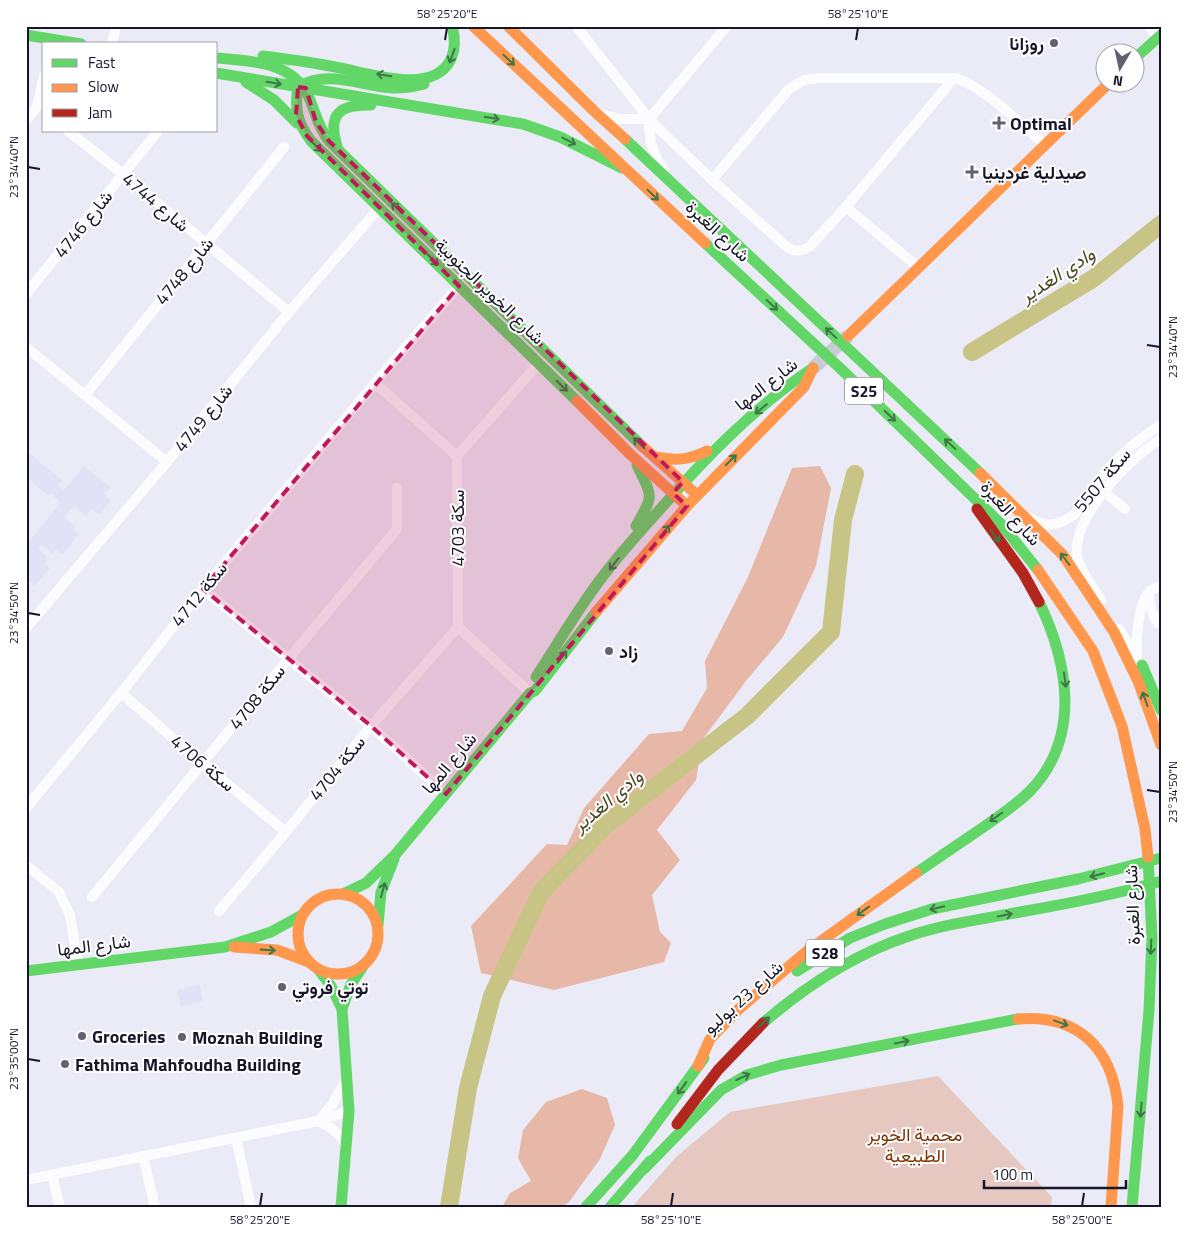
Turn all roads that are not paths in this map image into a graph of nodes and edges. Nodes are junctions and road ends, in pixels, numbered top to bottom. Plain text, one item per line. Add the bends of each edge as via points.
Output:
1 (116, 26) edge
2 (452, 26) edge
3 (473, 26) edge
4 (508, 26) edge
5 (576, 26) edge
6 (727, 26) edge
7 (1149, 26) edge
8 (26, 35) edge
9 (1160, 36) edge
10 (50, 41) edge
11 (112, 42) edge
12 (1144, 50) edge
13 (218, 52) edge
14 (218, 58) edge
15 (218, 73) edge
16 (229, 76) junction
17 (432, 77) junction
18 (954, 78) junction
19 (302, 86) junction
20 (1100, 92) edge
21 (41, 110) edge
22 (595, 112) junction
23 (466, 113) junction
24 (26, 120) edge
25 (649, 120) junction
26 (301, 127) junction
27 (69, 132) edge
28 (157, 132) edge
29 (1045, 145) junction
30 (284, 147) dead end
31 (343, 155) junction
32 (627, 171) junction
33 (123, 174) junction
34 (668, 178) junction
35 (712, 180) junction
36 (846, 207) junction
37 (380, 208) junction
38 (206, 244) junction
39 (919, 268) junction
40 (459, 286) junction
41 (26, 294) edge
42 (289, 312) junction
43 (848, 336) tunnel mouth
44 (26, 347) edge
45 (539, 363) junction
46 (375, 383) junction
47 (85, 395) junction
48 (1161, 425) edge
49 (1161, 439) edge
50 (718, 444) junction
51 (631, 455) junction
52 (456, 456) junction
53 (652, 456) junction
54 (167, 462) junction
55 (958, 481) junction
56 (683, 482) junction
57 (397, 488) dead end
58 (1103, 491) junction
59 (673, 493) junction
60 (697, 495) junction
61 (687, 506) junction
62 (1015, 507) junction
63 (1124, 509) dead end
64 (635, 537) junction
65 (1161, 586) edge
66 (203, 588) junction
67 (1150, 591) junction
68 (28, 622) edge
69 (1161, 623) edge
70 (458, 627) junction
71 (1137, 657) junction
72 (288, 658) junction
73 (121, 693) junction
74 (530, 693) junction
75 (1161, 710) edge
76 (371, 726) junction
77 (1161, 746) edge
78 (203, 764) junction
79 (446, 794) junction
80 (26, 808) edge
81 (286, 832) junction
82 (395, 856) junction
83 (1161, 858) edge
84 (26, 866) edge
85 (1161, 881) edge
86 (343, 894) junction
87 (92, 897) dead end
88 (219, 911) dead end
89 (302, 915) junction
90 (378, 926) junction
91 (226, 946) junction
92 (78, 965) junction
93 (313, 965) junction
94 (362, 967) junction
95 (26, 971) edge
96 (342, 1009) junction
97 (698, 1066) junction
98 (346, 1080) junction
99 (349, 1111) junction
100 (318, 1121) junction
101 (236, 1138) junction
102 (347, 1148) junction
103 (143, 1156) junction
104 (644, 1169) junction
105 (52, 1175) junction
106 (26, 1180) edge
107 (60, 1207) edge
108 (155, 1207) edge
109 (251, 1207) edge
110 (341, 1207) edge
111 (586, 1207) edge
112 (610, 1207) edge
113 (1111, 1207) edge
114 (1132, 1207) edge

1 - 11 street
2 -> 17 main road via 455,41 452,58 447,67
3 -> 32 main road, شارع الغبرة / S25
4 - 22 main road, شارع الغبرة / S25
5 - 25 street
6 - 25 street
7 - 9 street
8 - 10 main road
9 - 12 main road
17 -> 13 main road via 397,78 292,60
14 - 19 main road via 270,65 288,71
15 - 16 main road
16 -> 19 main road
16 - 26 main road via 269,95
17 - 19 main road via 421,86 408,88 332,78 316,78
18 - 29 street via 970,83
18 - 35 street via 818,78 796,84 783,95
18 - 36 street
19 - 23 main road
19 - 26 main road, شارع الخوير الجنوبية via 295,108
19 - 31 main road, شارع الخوير الجنوبية via 320,130
20 - 29 main road
21 - 24 street
22 - 25 street via 621,119
22 - 34 main road, شارع الغبرة / S25
23 - 31 main road via 446,115 350,105 335,117 332,127
23 -> 32 main road via 541,130
25 - 34 street via 653,151
25 - 35 street
26 -> 37 main road, شارع الخوير الجنوبية via 311,141
27 - 33 street, 4744 شارع
28 - 33 street, 4746 شارع
29 - 39 main road
30 - 38 street, 4748 شارع
53 -> 31 main road, شارع الخوير الجنوبية
32 -> 55 main road, شارع الغبرة / S25
33 - 38 street, 4744 شارع
33 - 41 street, 4746 شارع
62 -> 34 main road, شارع الغبرة / S25
35 - 36 street via 787,247 799,251 809,247
36 - 39 street
37 -> 40 main road, شارع الخوير الجنوبية
37 - 42 street, 4749 شارع
38 - 42 street, 4744 شارع
38 - 47 street, 4748 شارع
39 - 43 main road
40 - 45 main road, شارع الخوير الجنوبية
40 - 46 street, سكة 4712
42 - 54 street, 4749 شارع
44 - 47 street
45 -> 51 main road, شارع الخوير الجنوبية
45 - 52 street
46 - 52 street
46 - 66 street, سكة 4712
47 - 54 street
48 - 62 street, سكة 5507 via 1123,452 1068,519 1043,525
49 - 58 street, سكة 5507 via 1138,456
50 - 53 main road via 690,460 673,461
50 - 56 main road, شارع المها
60 -> 50 main road, شارع المها via 804,387 813,368
51 - 59 main road, شارع الخوير الجنوبية
51 - 64 main road via 650,494
52 - 70 street, 4703 سكة
53 - 56 main road, شارع الخوير الجنوبية
54 - 68 street, 4749 شارع
55 -> 97 main road via 1024,574 1057,646 1066,703 1051,761 1040,779 1014,805 778,974 711,1038
55 -> 114 main road, شارع الغبرة / S25 via 1002,525 1038,570 1093,651 1122,726 1145,829 1151,899 1149,1010
56 - 59 main road, شارع المها
56 - 60 main road, شارع الخوير الجنوبية
57 - 72 street, سكة 4708 via 397,529
58 - 63 street
58 - 71 street, سكة 5507 via 1087,516 1077,558
59 - 61 main road, شارع الخوير الجنوبية
59 - 64 main road, شارع المها
60 - 61 main road, شارع المها
74 -> 61 main road, شارع المها via 535,691 606,600
77 -> 62 main road, شارع الغبرة / S25 via 1138,680 1114,632 1063,555
64 -> 74 main road, شارع المها via 592,592 529,686
65 - 67 street
66 - 72 street
66 - 73 street, سكة 4712
67 - 69 street via 1153,616
67 - 71 street via 1137,627
70 - 74 street
70 - 76 street, سكة 4704
71 - 75 main road
72 - 76 street
72 - 78 street, سكة 4708
73 - 78 street, 4706 سكة
73 - 80 street, سكة 4712
74 - 79 main road, شارع المها
76 - 79 street
76 - 81 street, سكة 4704
78 - 81 street, 4706 سكة
78 - 87 street, سكة 4708
79 - 82 main road, شارع المها
81 - 88 street, سكة 4704
82 - 86 main road, شارع المها via 366,883
90 -> 82 main road, شارع المها via 381,892
83 -> 97 main road, شارع 23 يوليو / S28 via 932,909 850,938 784,980 713,1047
84 - 92 street via 59,892 70,915
104 -> 85 main road, شارع 23 يوليو / S28 via 734,1051 763,1022 829,972 920,933 1087,900
86 - 89 main road via 324,896
86 - 90 main road via 366,904
89 - 91 main road, شارع المها via 271,932
89 - 93 main road via 299,944
90 - 94 main road via 376,949
91 - 92 main road, شارع المها
91 -> 93 main road, شارع المها via 277,950
92 - 95 main road, شارع المها
93 - 94 main road via 328,973 340,974
93 - 96 main road via 331,986
94 - 96 main road via 351,984
96 - 98 main road
97 -> 111 main road, شارع 23 يوليو / S28 via 632,1156
98 - 99 main road
98 - 100 street via 332,1105
99 - 100 street
99 - 102 main road
100 - 101 street
100 - 102 street via 336,1131
101 - 103 street
101 - 109 street
102 - 110 main road
103 - 105 street
103 - 108 street
104 - 112 main road, شارع 23 يوليو / S28
104 -> 113 main road via 708,1102 747,1075 781,1065 1002,1021 1034,1018 1079,1031 1097,1049 1114,1080 1118,1106
105 - 106 street
105 - 107 street

